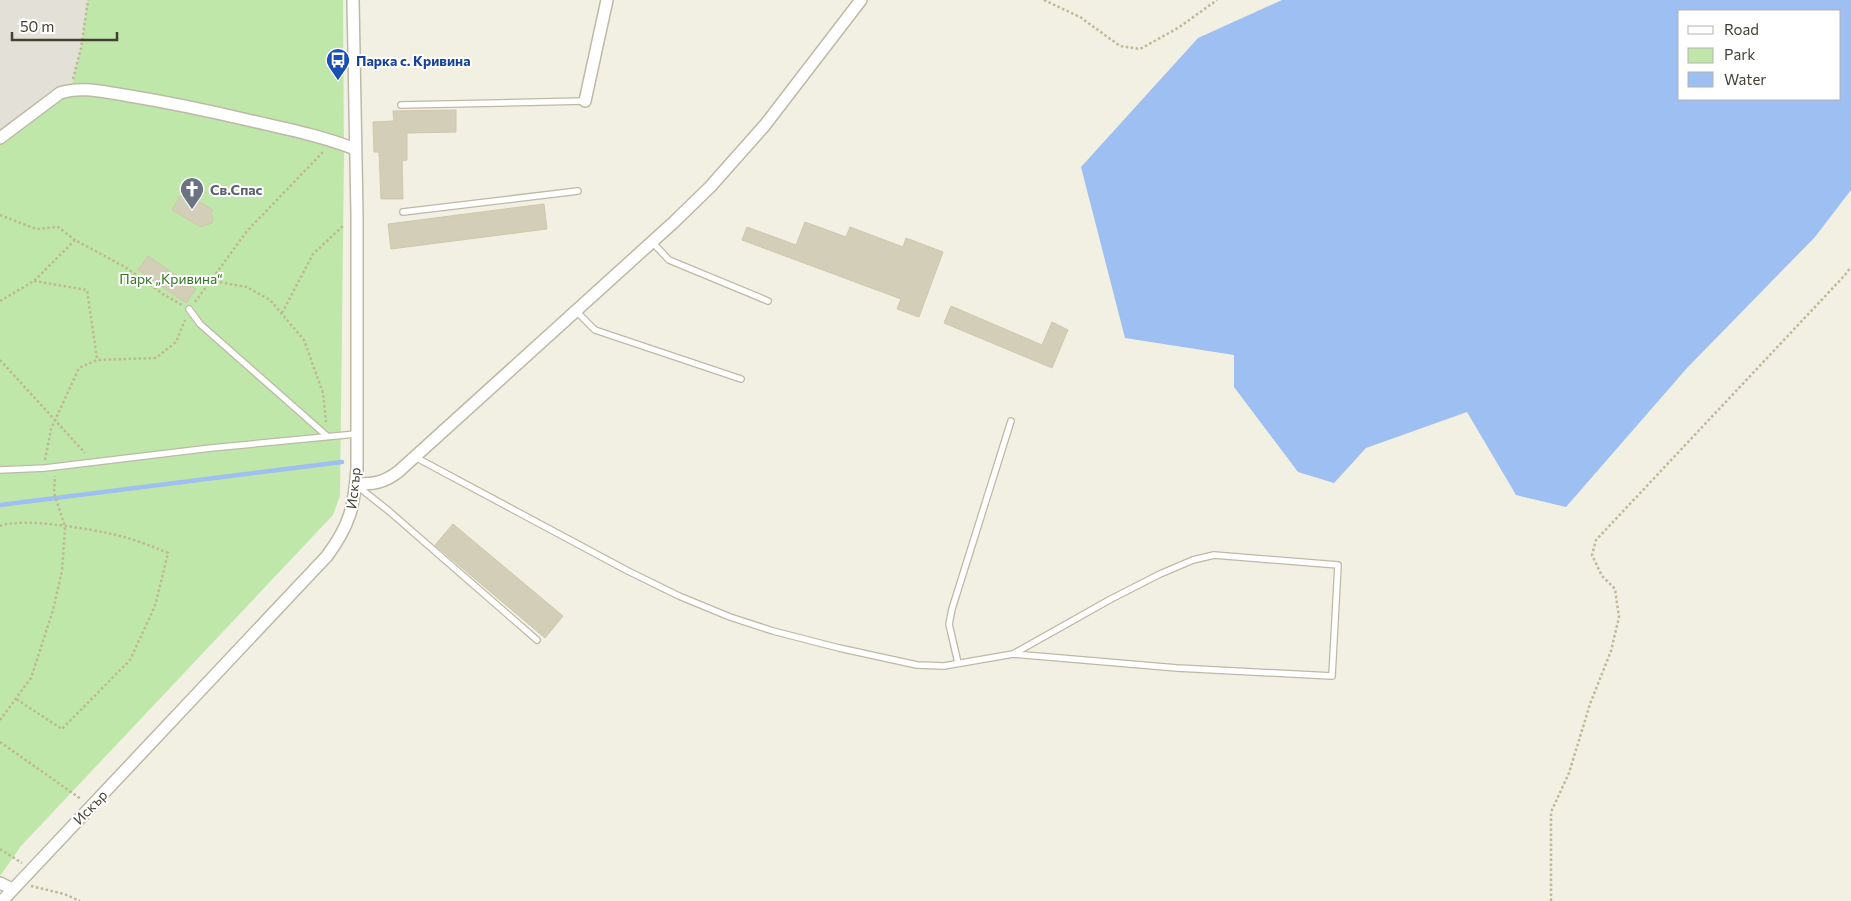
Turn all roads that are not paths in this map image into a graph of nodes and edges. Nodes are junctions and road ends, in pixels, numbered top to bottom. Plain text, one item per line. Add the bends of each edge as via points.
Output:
1 (353, 0) edge
2 (606, 0) edge
3 (861, 0) edge
4 (585, 101) joint
5 (400, 106) dead end
6 (0, 138) edge
7 (355, 149) junction
8 (578, 191) dead end
9 (403, 212) dead end
10 (652, 242) junction
11 (768, 301) dead end
12 (189, 309) road end
13 (576, 311) junction
14 (741, 379) dead end
15 (1011, 421) dead end
16 (356, 434) junction
17 (327, 436) junction
18 (415, 457) junction
19 (0, 470) edge
20 (356, 484) junction
21 (537, 640) dead end
22 (1013, 654) junction
23 (958, 663) junction
24 (0, 884) edge
25 (15, 886) junction
26 (2, 901) edge

1 - 7 street, Искър
2 - 4 street
3 - 10 street via 736,159
4 - 5 lane
6 - 7 street via 60,93 71,89 148,99 334,140
7 - 16 street, Искър
8 - 9 lane
10 - 11 lane via 669,260
10 - 13 street
12 - 17 lane via 200,324
13 - 14 lane via 595,330
13 - 18 street
15 - 23 lane via 952,609 949,624
16 - 17 lane
16 - 20 street, Искър
17 - 19 lane via 45,468
18 - 20 street via 386,480
18 - 23 lane via 628,571 730,617 773,631 917,665
20 - 21 lane
20 - 25 street, Искър via 350,518 327,556
22 - 22 lane via 1111,599 1193,560 1214,556 1338,564 1332,676 1176,668
22 - 23 lane
24 - 25 street
25 - 26 street, Искър

